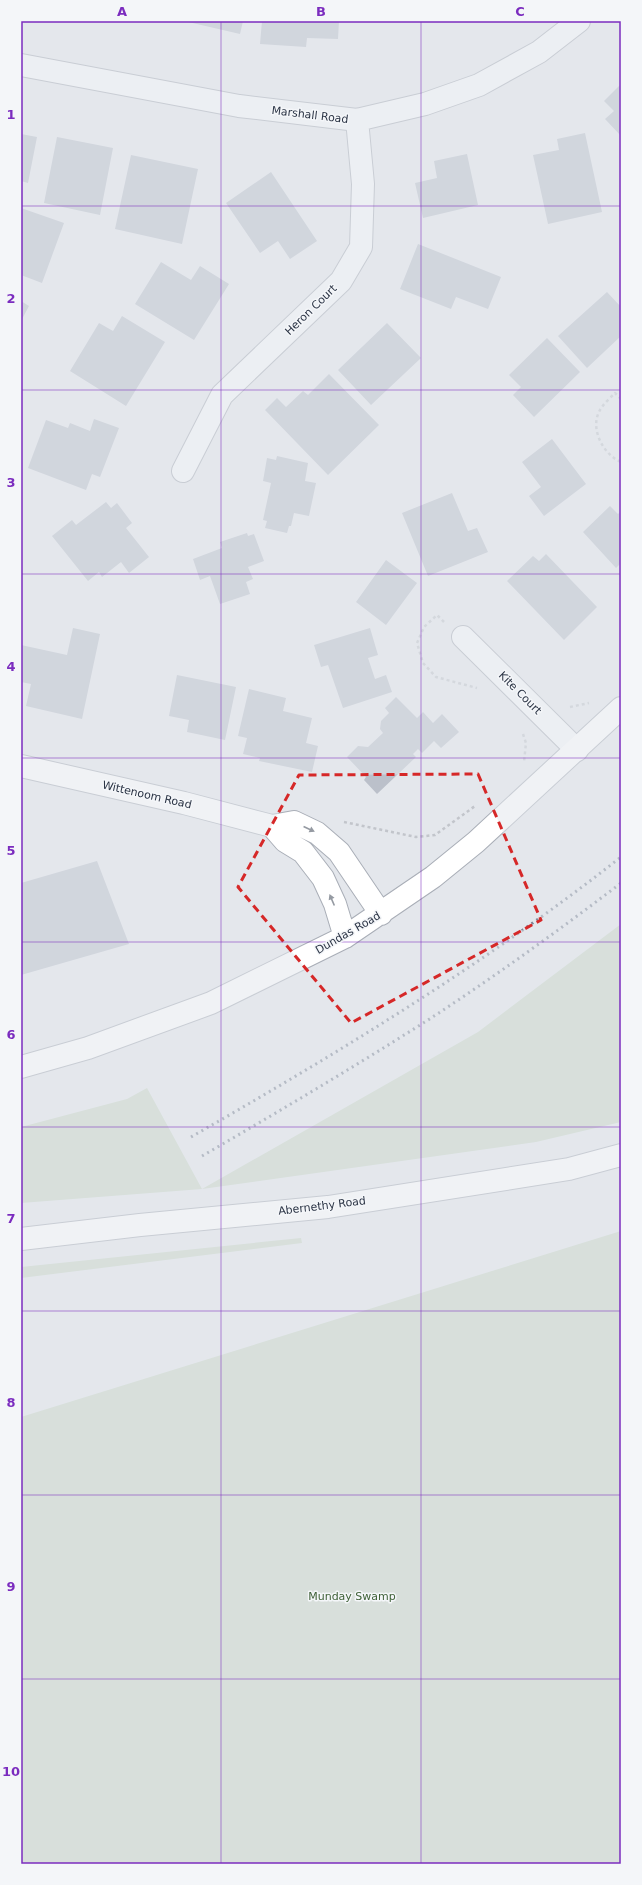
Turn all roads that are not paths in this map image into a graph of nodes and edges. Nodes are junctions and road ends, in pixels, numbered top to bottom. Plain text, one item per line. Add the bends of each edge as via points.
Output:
1 (579, 21) edge
2 (21, 65) edge
3 (357, 120) junction
4 (183, 471) dead end
5 (463, 637) road end
6 (621, 708) edge
7 (577, 750) junction
8 (21, 766) edge
9 (272, 826) junction
10 (381, 914) junction
11 (345, 937) junction
12 (21, 1067) edge
13 (621, 1155) edge
14 (21, 1240) edge

1 - 3 street, Marshall Road via 539,52 479,85 426,104
2 - 3 street, Marshall Road via 239,106
3 - 4 street, Heron Court via 362,184 361,247 341,281 222,395
5 - 7 street, Kite Court
6 - 7 main road, Dundas Road
7 - 10 main road, Dundas Road via 476,842
8 - 9 main road, Wittenoom Road
9 -> 10 main road, Wittenoom Road via 294,822 317,833 339,852
11 -> 9 main road via 323,878 303,852 284,840
10 - 11 main road, Dundas Road
11 - 12 main road, Dundas Road via 211,1003 88,1048
13 - 14 main road, Abernethy Road via 569,1168 328,1207 140,1225

